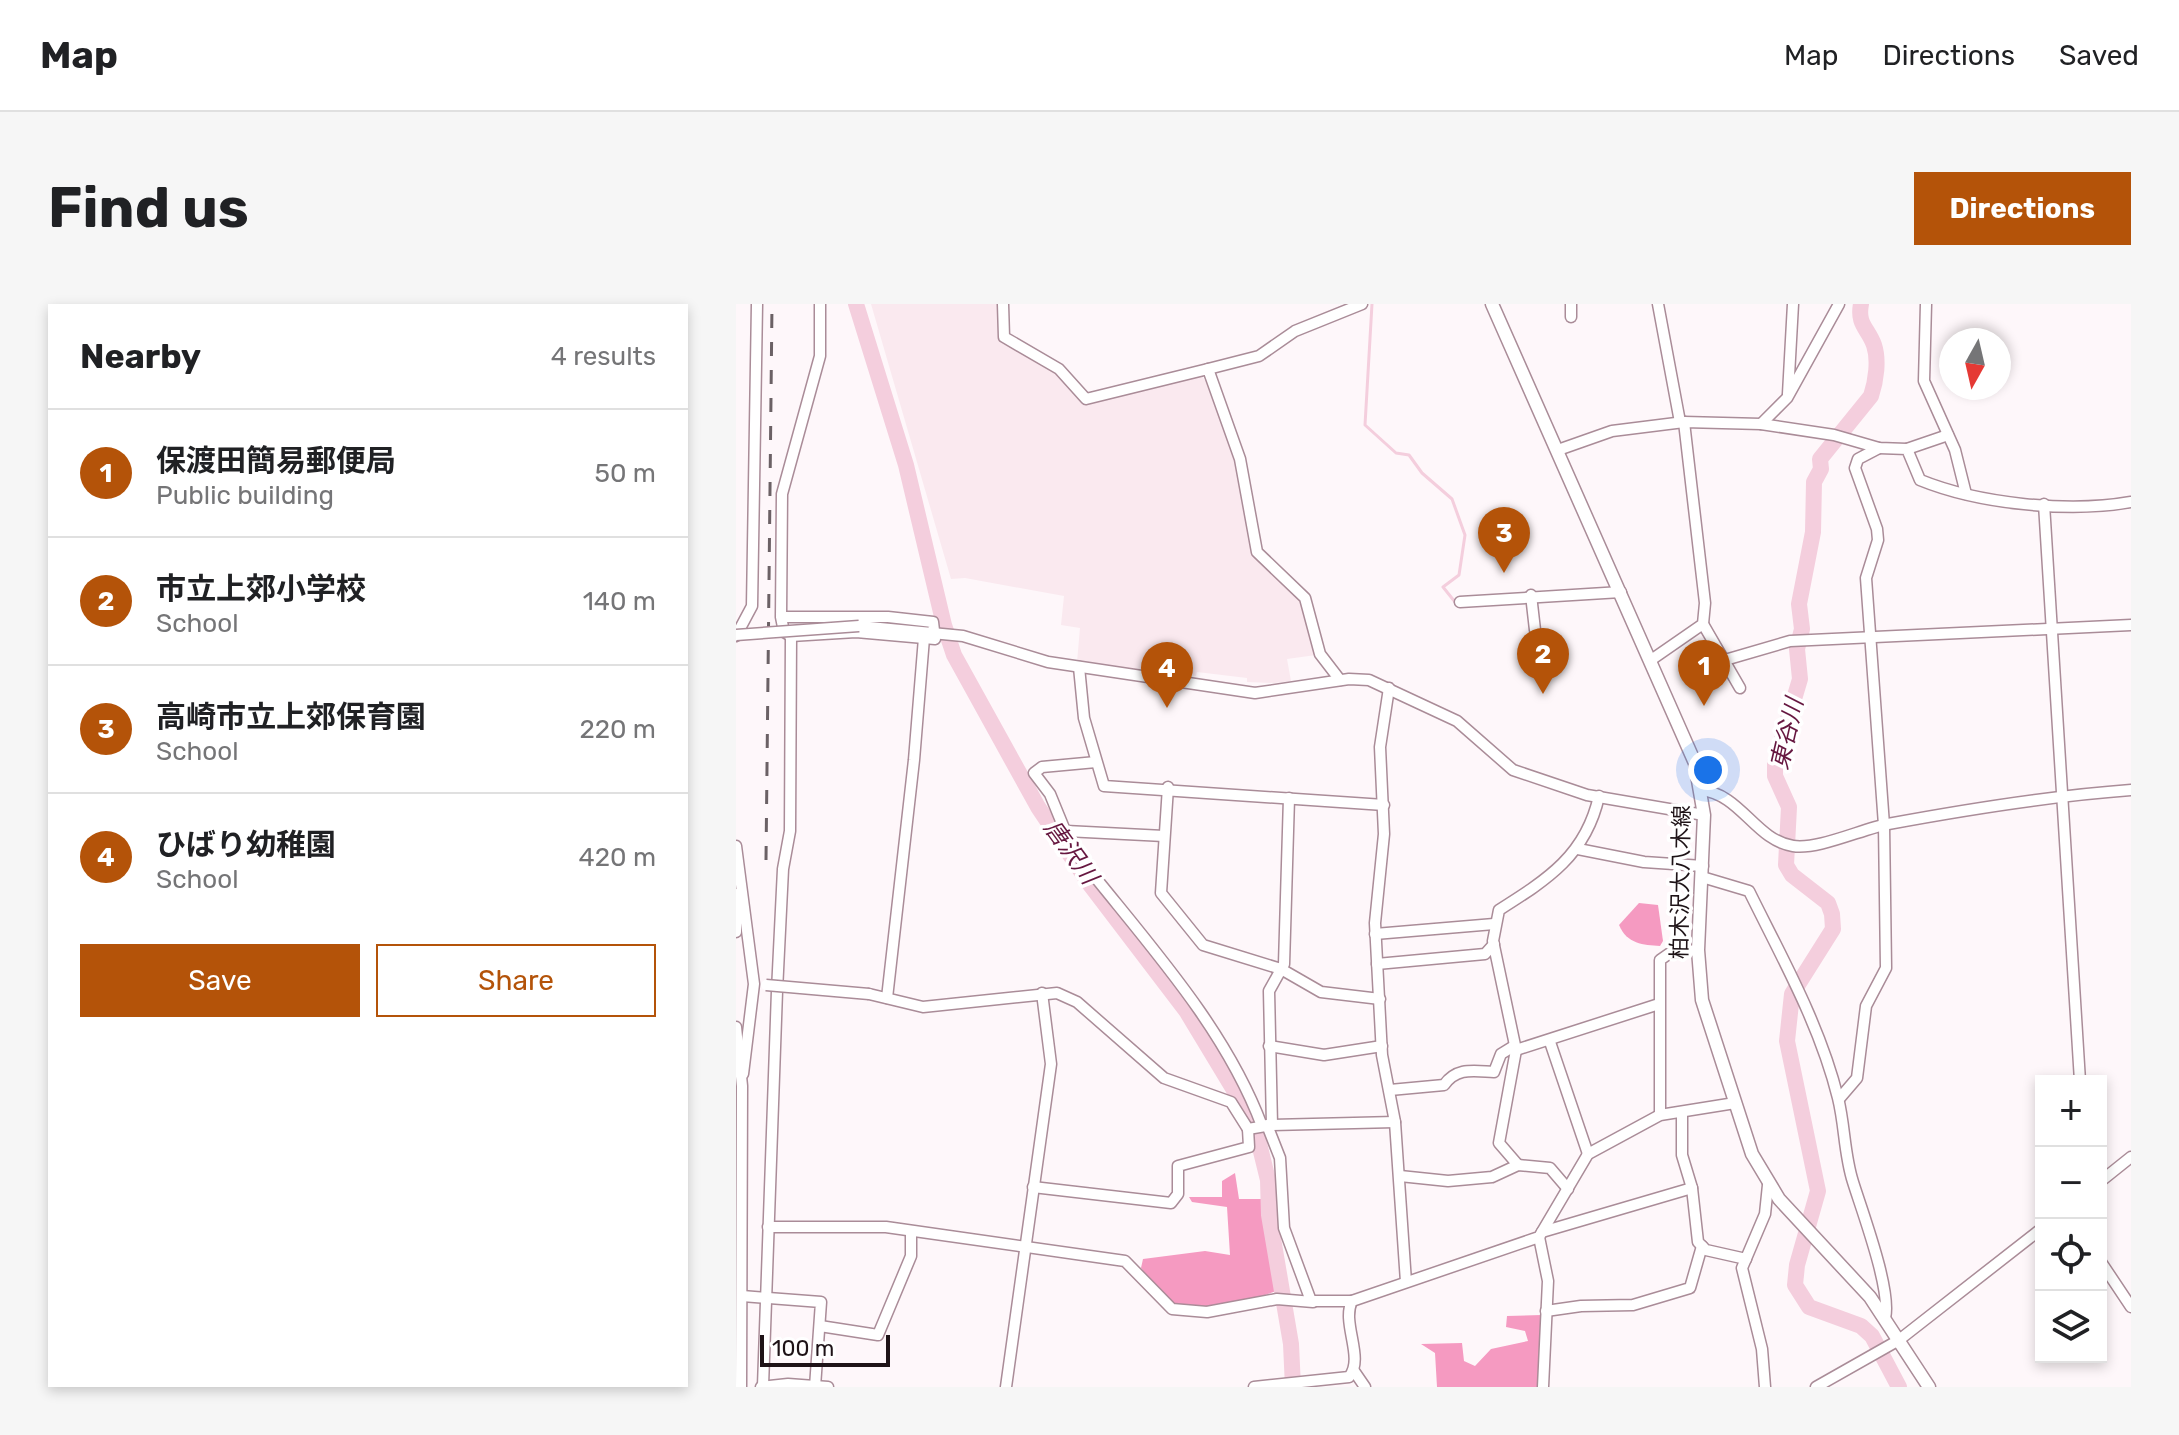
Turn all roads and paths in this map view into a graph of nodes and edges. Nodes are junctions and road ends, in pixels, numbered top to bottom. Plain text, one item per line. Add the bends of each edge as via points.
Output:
1 (757, 304) edge
2 (820, 304) edge
3 (1003, 304) edge
4 (1362, 304) edge
5 (1492, 304) edge
6 (1571, 304) edge
7 (1658, 304) edge
8 (1793, 304) edge
9 (1839, 304) edge
10 (1926, 304) edge
11 (1571, 317) dead end
12 (1208, 369) junction
13 (1787, 398) junction
14 (1761, 424) junction
15 (1683, 425) junction
16 (1948, 435) junction
17 (1879, 448) junction
18 (1907, 449) junction
19 (1558, 450) junction
20 (1966, 494) junction
21 (2131, 502) edge
22 (2044, 504) junction
23 (1621, 592) junction
24 (1531, 595) junction
25 (1460, 602) dead end
26 (781, 617) junction
27 (741, 623) edge
28 (1703, 624) junction
29 (2131, 625) edge
30 (2053, 627) junction
31 (1535, 630) dead end
32 (937, 632) junction
33 (736, 635) edge
34 (791, 636) junction
35 (924, 638) junction
36 (1868, 639) junction
37 (1651, 660) junction
38 (1725, 660) junction
39 (1079, 667) junction
40 (1340, 680) junction
41 (1389, 688) junction
42 (1740, 688) dead end
43 (1096, 762) junction
44 (1168, 787) junction
45 (1701, 790) junction
46 (2131, 790) edge
47 (2062, 795) junction
48 (1599, 796) junction
49 (1289, 798) junction
50 (1384, 805) junction
51 (1704, 815) junction
52 (1884, 825) junction
53 (1066, 831) junction
54 (1164, 836) junction
55 (736, 846) edge
56 (1578, 849) junction
57 (1702, 872) junction
58 (736, 894) edge
59 (1494, 924) junction
60 (736, 932) edge
61 (1375, 934) junction
62 (1494, 944) junction
63 (1698, 950) junction
64 (1377, 964) junction
65 (1281, 969) junction
66 (760, 984) junction
67 (1042, 993) junction
68 (887, 998) junction
69 (1380, 999) junction
70 (1659, 1004) junction
71 (736, 1027) edge
72 (1550, 1042) junction
73 (1269, 1046) junction
74 (1382, 1046) junction
75 (1515, 1048) junction
76 (2080, 1075) edge
77 (739, 1086) edge
78 (1390, 1090) junction
79 (1839, 1099) junction
80 (1735, 1103) junction
81 (1682, 1113) junction
82 (1660, 1115) junction
83 (1395, 1122) junction
84 (1266, 1125) junction
85 (1248, 1129) junction
86 (1588, 1154) junction
87 (2131, 1157) edge
88 (1518, 1165) junction
89 (739, 1167) edge
90 (1400, 1176) junction
91 (2107, 1176) edge
92 (1768, 1185) junction
93 (1033, 1187) junction
94 (1692, 1188) junction
95 (1568, 1189) junction
96 (768, 1227) junction
97 (911, 1232) junction
98 (1540, 1234) junction
99 (2035, 1234) edge
100 (1702, 1246) junction
101 (1025, 1248) junction
102 (1746, 1259) junction
103 (2107, 1271) edge
104 (1406, 1282) junction
105 (742, 1296) junction
106 (765, 1296) junction
107 (1352, 1301) junction
108 (1313, 1302) junction
109 (2131, 1307) edge
110 (1546, 1311) junction
111 (1885, 1318) junction
112 (820, 1326) junction
113 (1899, 1340) junction
114 (1354, 1371) junction
115 (1840, 1375) junction
116 (762, 1386) edge
117 (815, 1386) edge
118 (741, 1387) edge
119 (828, 1387) edge
120 (1006, 1387) edge
121 (1254, 1387) edge
122 (1365, 1387) edge
123 (1543, 1387) edge
124 (1765, 1387) edge
125 (1816, 1387) edge
126 (1847, 1387) edge
127 (1929, 1387) edge

1 - 27 street via 752,606
2 - 26 street via 820,356 782,494
3 - 12 street via 1004,337 1059,369 1086,399
4 - 12 street via 1295,331 1259,356
5 - 19 main road, 柏木沢大八木線
6 - 11 street
7 - 15 street
8 - 13 street
9 - 13 street
10 - 16 street via 1924,381
12 - 40 street via 1240,459 1257,552 1305,598 1320,654
13 - 14 street
14 - 15 street
14 - 17 street
15 - 19 street via 1612,431
15 - 28 street via 1705,603
16 - 18 street
16 - 20 street
17 - 18 street
17 - 36 street via 1858,459 1855,468 1878,540 1866,578
18 - 20 street via 1920,480
19 - 23 main road, 柏木沢大八木線
20 - 22 street
21 - 22 street
22 - 30 street
23 - 24 street
23 - 37 main road, 柏木沢大八木線
24 - 25 street
24 - 31 street
26 - 32 street via 888,617 933,622
26 - 34 street via 784,632
27 - 33 street
28 - 37 street
28 - 38 street
29 - 30 street
30 - 36 street
30 - 47 street
32 - 33 street, bridge via 859,626
32 - 35 street via 935,639
32 - 39 street
34 - 35 street via 856,632
34 - 96 street via 790,831 783,869
35 - 68 street
36 - 38 street via 1790,641
36 - 52 street
37 - 45 main road, 柏木沢大八木線 via 1695,763
38 - 42 street
39 - 40 street via 1255,693
39 - 43 street via 1084,718
40 - 41 street via 1369,680
41 - 48 street via 1457,721 1513,770
41 - 50 street via 1380,747
43 - 44 street via 1104,786
43 - 53 street via 1034,771
44 - 49 street
44 - 54 street
45 - 51 main road, 柏木沢大八木線
45 - 52 street via 1726,798 1771,838 1793,847
46 - 47 street
47 - 52 street
47 - 76 street
48 - 51 street
48 - 56 street
49 - 50 street
49 - 65 street
50 - 61 street
51 - 57 main road, 柏木沢大八木線
52 - 79 street via 1886,968 1866,1006 1857,1078
53 - 54 street
53 - 84 street via 1083,862 1199,1011
54 - 65 street via 1161,893 1196,938 1214,951
55 - 66 street
56 - 57 street
56 - 59 street via 1499,910
57 - 63 main road, 柏木沢大八木線
57 - 79 street via 1749,891 1798,989
58 - 60 street
59 - 61 street
59 - 62 street
61 - 64 street
62 - 64 street via 1485,954
62 - 75 street
63 - 70 street via 1670,953 1660,960
63 - 80 main road, 柏木沢大八木線 via 1704,1012
64 - 69 street
65 - 69 street via 1321,992
65 - 73 street via 1269,991
66 - 68 street, bridge
66 - 77 street
67 - 68 street via 923,1007
67 - 85 street via 1077,1002 1164,1078 1231,1102
67 - 93 street via 1051,1064
69 - 74 street
70 - 72 street
70 - 82 street
71 - 77 street
72 - 75 street
72 - 86 street
73 - 74 street via 1324,1055
73 - 84 street
74 - 78 street
75 - 78 street via 1501,1054 1494,1072 1463,1070 1444,1085
75 - 88 street via 1499,1143
77 - 89 street
78 - 83 street
79 - 111 street via 1844,1151 1887,1306
80 - 81 street
80 - 92 main road, 柏木沢大八木線
81 - 82 street
81 - 94 street via 1682,1155
82 - 86 street
83 - 84 street
83 - 90 street
84 - 85 street
84 - 108 street via 1280,1158 1284,1228
85 - 93 street via 1249,1147 1178,1166 1178,1194 1171,1203
86 - 95 street
87 - 91 street
88 - 90 street via 1492,1177 1462,1180
88 - 95 street via 1550,1168
89 - 105 street
90 - 104 street
92 - 102 street via 1765,1214
92 - 111 main road, 柏木沢大八木線 via 1858,1281
93 - 101 street
94 - 98 street
94 - 100 street via 1694,1231
95 - 98 street
96 - 97 street
96 - 106 street
97 - 101 street
97 - 112 street via 911,1256 878,1335
98 - 104 street
98 - 110 street via 1548,1275
99 - 113 street
100 - 102 street
100 - 110 street via 1690,1288 1633,1305
101 - 108 street via 1125,1261 1163,1303 1187,1312 1277,1299
101 - 120 street
102 - 124 street via 1742,1276 1762,1349
103 - 109 street
104 - 107 street
105 - 106 street
105 - 118 street
106 - 112 street via 821,1302
106 - 116 street
107 - 108 street
107 - 114 street via 1348,1312
110 - 123 street
111 - 113 main road, 柏木沢大八木線
112 - 117 street
113 - 115 street
113 - 127 main road, 柏木沢大八木線
114 - 121 street via 1346,1378
114 - 122 street
115 - 125 street
115 - 126 street
116 - 117 street
117 - 119 street

